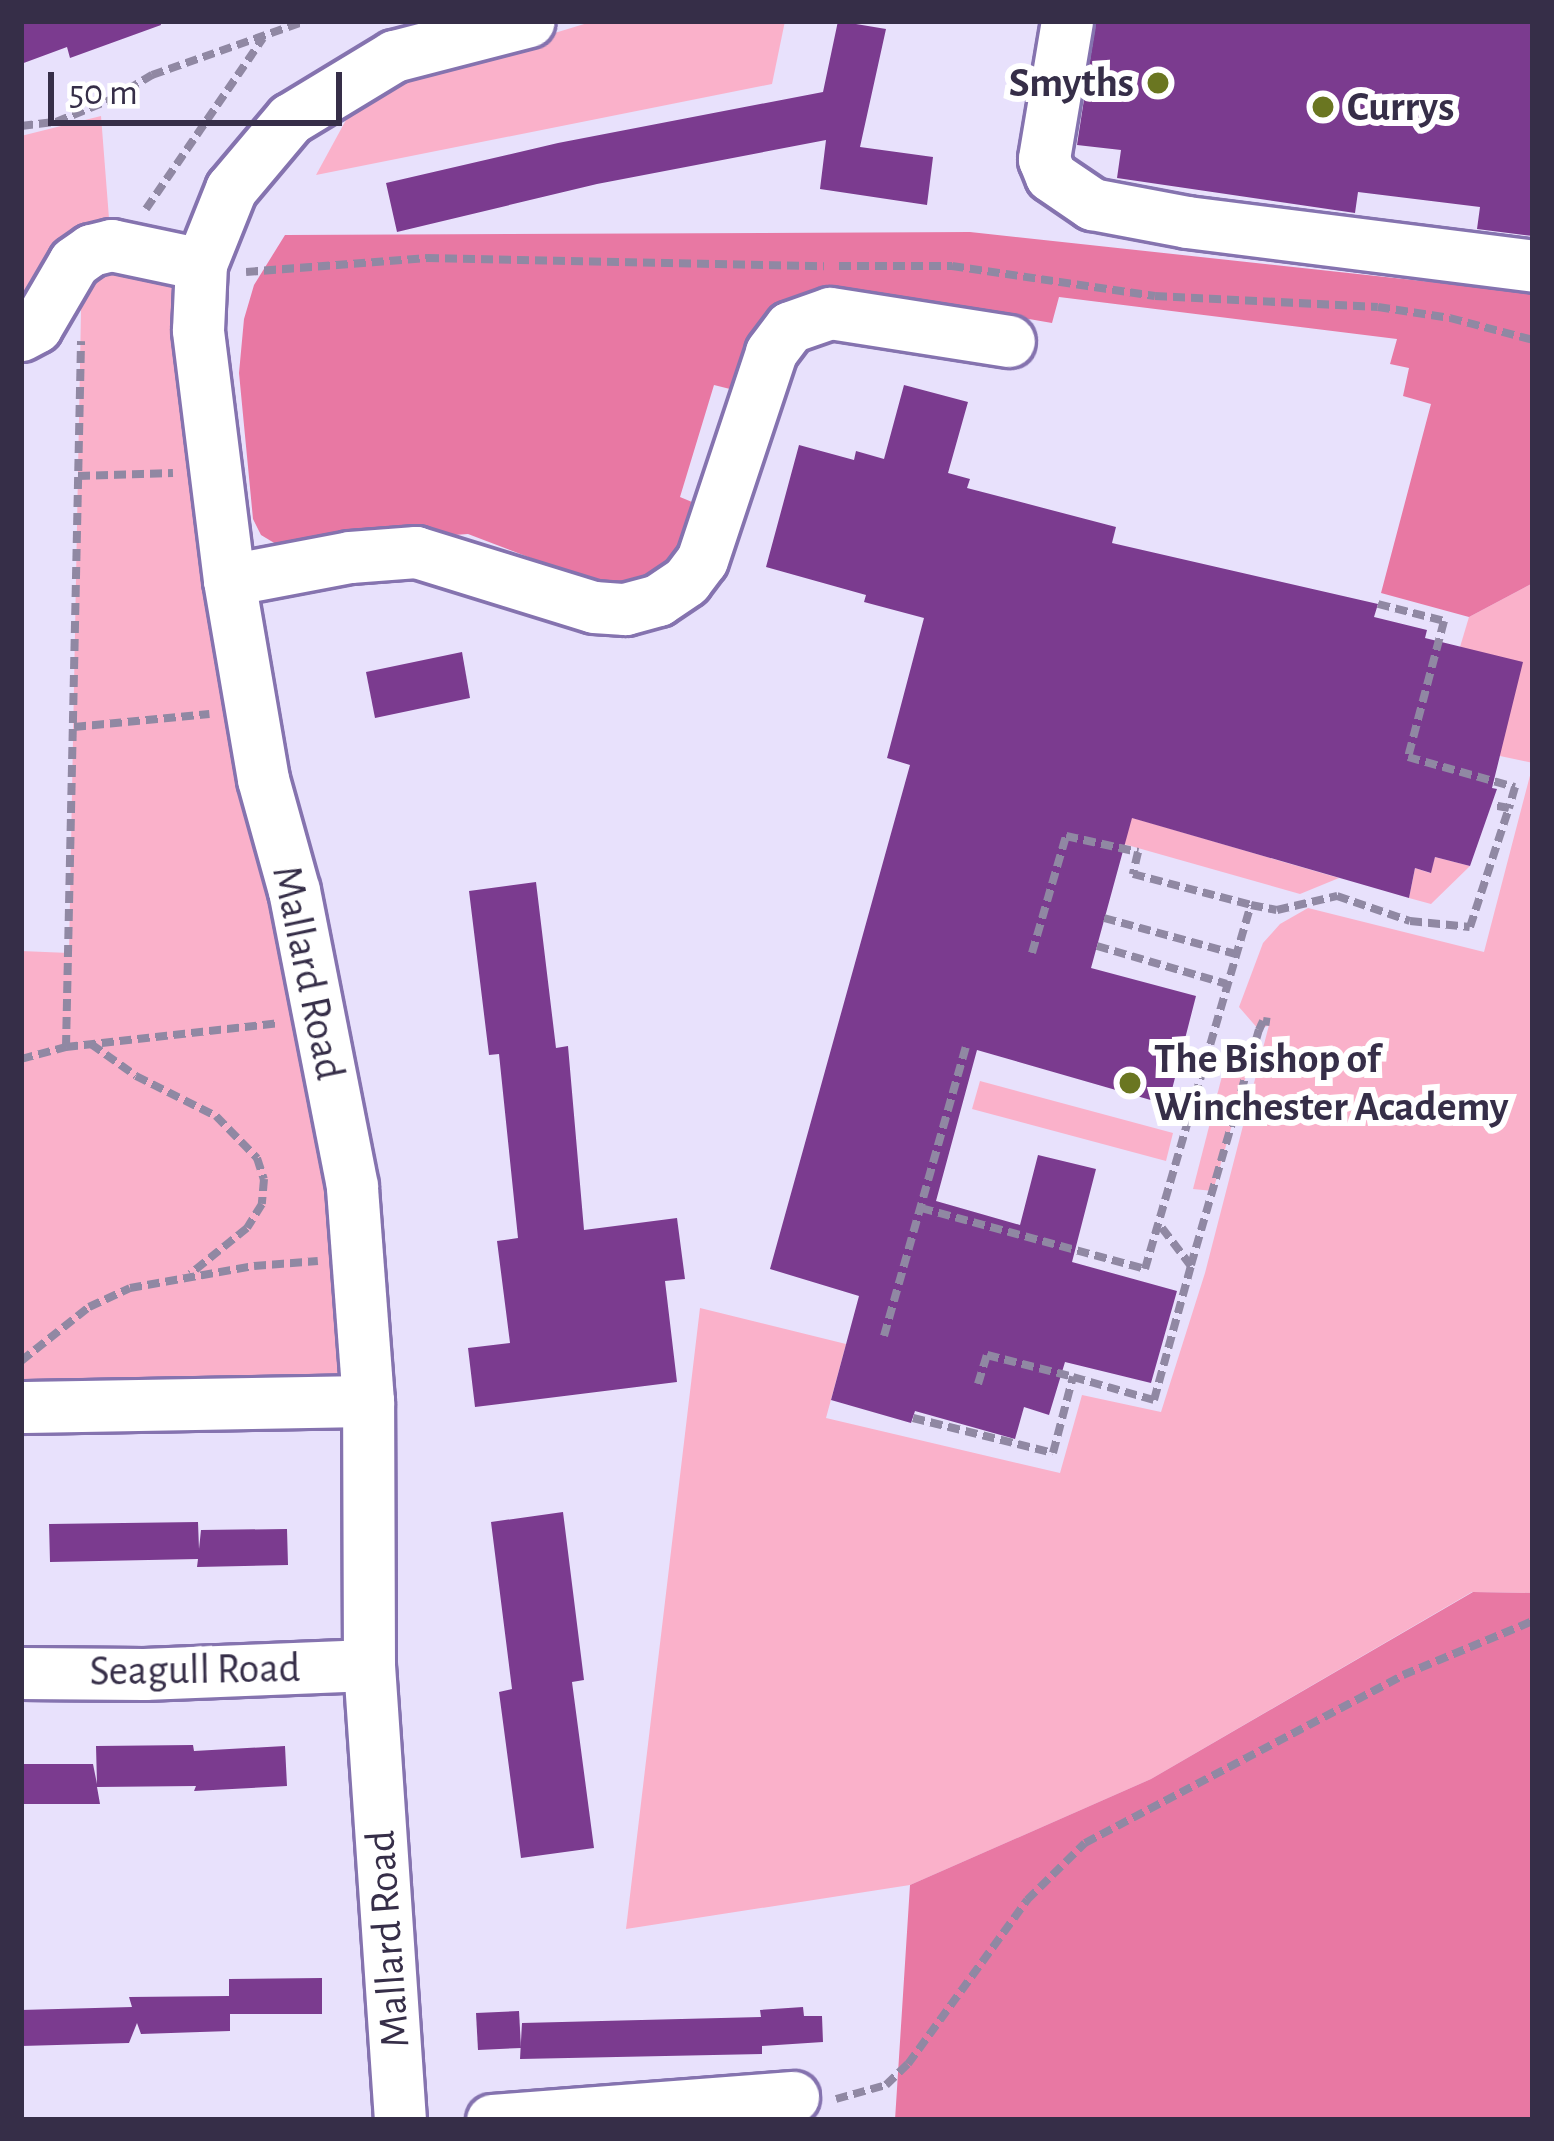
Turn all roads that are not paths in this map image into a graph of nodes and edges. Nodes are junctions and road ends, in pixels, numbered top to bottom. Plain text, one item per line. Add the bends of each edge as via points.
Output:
1 (529, 21) edge
2 (1067, 21) edge
3 (475, 28) edge
4 (200, 264) junction
5 (1533, 266) edge
6 (21, 335) edge
7 (1009, 341) dead end
8 (229, 580) junction
9 (368, 1401) junction
10 (21, 1407) edge
11 (369, 1665) junction
12 (21, 1673) edge
13 (793, 2097) road end
14 (400, 2120) edge
15 (492, 2120) edge

1 - 3 street, Mallard Road
2 - 5 street via 1044,159 1051,176 1092,204
3 - 4 street, Mallard Road via 394,56 290,119 231,189
4 - 6 street via 104,252 61,281 53,306
4 - 8 street, Mallard Road via 197,330
7 - 8 street via 830,313 790,327 771,352 702,560 686,581 642,604 594,607 416,552
8 - 9 street, Mallard Road via 263,779 294,891 352,1186
9 - 10 street
9 - 11 street, Mallard Road
11 - 12 street, Seagull Road
11 - 14 street, Mallard Road
13 - 15 street

